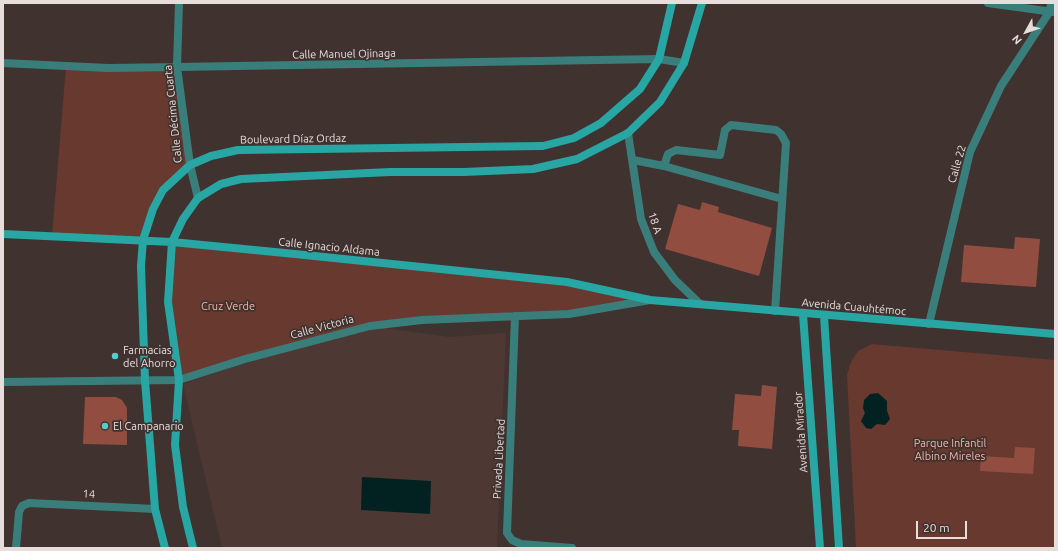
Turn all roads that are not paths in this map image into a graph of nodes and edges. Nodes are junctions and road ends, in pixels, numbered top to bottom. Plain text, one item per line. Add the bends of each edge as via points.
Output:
1 (179, 3) edge
2 (672, 3) edge
3 (702, 3) edge
4 (988, 3) edge
5 (1052, 9) edge
6 (659, 59) junction
7 (3, 63) edge
8 (684, 64) junction
9 (178, 67) junction
10 (628, 133) junction
11 (633, 160) junction
12 (190, 165) junction
13 (664, 166) junction
14 (198, 198) junction
15 (782, 199) junction
16 (3, 234) edge
17 (143, 240) junction
18 (172, 242) junction
19 (650, 300) junction
20 (700, 304) junction
21 (775, 311) junction
22 (804, 314) junction
23 (515, 316) junction
24 (824, 316) junction
25 (929, 324) junction
26 (1055, 334) edge
27 (145, 380) junction
28 (179, 380) junction
29 (3, 382) edge
30 (155, 509) junction
31 (16, 548) edge
32 (166, 548) edge
33 (193, 548) edge
34 (572, 548) edge
35 (820, 548) edge
36 (839, 548) edge

1 - 9 street, Calle Décima Cuarta
2 - 6 main road, Boulevard Díaz Ordaz
3 - 8 main road
4 - 5 street
5 - 25 street, Calle 22 via 1001,86 970,152
6 - 8 street, Calle Manuel Ojinaga
6 - 9 street, Calle Manuel Ojinaga
6 - 12 main road, Boulevard Díaz Ordaz via 640,89 601,123 574,138 543,146 238,150 211,156
7 - 9 street, Calle Manuel Ojinaga via 108,68
8 - 10 main road via 660,102
9 - 12 street, Calle Décima Cuarta
10 - 11 street, 18 A
10 - 14 main road via 578,159 533,169 390,172 241,180 221,184
11 - 13 street
11 - 20 street, 18 A via 641,219 654,252 675,280
12 - 14 street, Calle Décima Cuarta
12 - 17 main road, Boulevard Díaz Ordaz via 163,190 153,209
13 - 15 street
13 - 15 street via 668,154 676,150 720,155 725,130 731,125 776,130 786,143
14 - 18 main road via 183,219
15 - 21 street
16 - 17 main road, Calle Ignacio Aldama
17 - 18 main road, Calle Ignacio Aldama
17 - 27 main road, Boulevard Díaz Ordaz via 141,266
18 - 19 main road, Calle Ignacio Aldama via 567,282
18 - 28 main road via 168,302
19 - 20 main road, Avenida Cuauhtémoc
19 - 23 street, Calle Victoria via 569,314
20 - 21 main road, Avenida Cuauhtémoc
21 - 22 main road, Avenida Cuauhtémoc
22 - 24 main road, Avenida Cuauhtémoc
22 - 35 main road, Avenida Mirador
23 - 28 street, Calle Victoria via 422,320 370,326
23 - 34 street, Privada Libertad via 507,533 512,540 521,544
24 - 25 main road, Avenida Cuauhtémoc
24 - 36 main road
25 - 26 main road, Avenida Cuauhtémoc
27 - 28 street, Calle Victoria
27 - 29 street, Calle Victoria
27 - 30 main road, Boulevard Díaz Ordaz
28 - 33 main road via 175,445 183,507
30 - 31 street, 14 via 29,502 22,506 19,512
30 - 32 main road, Boulevard Díaz Ordaz

